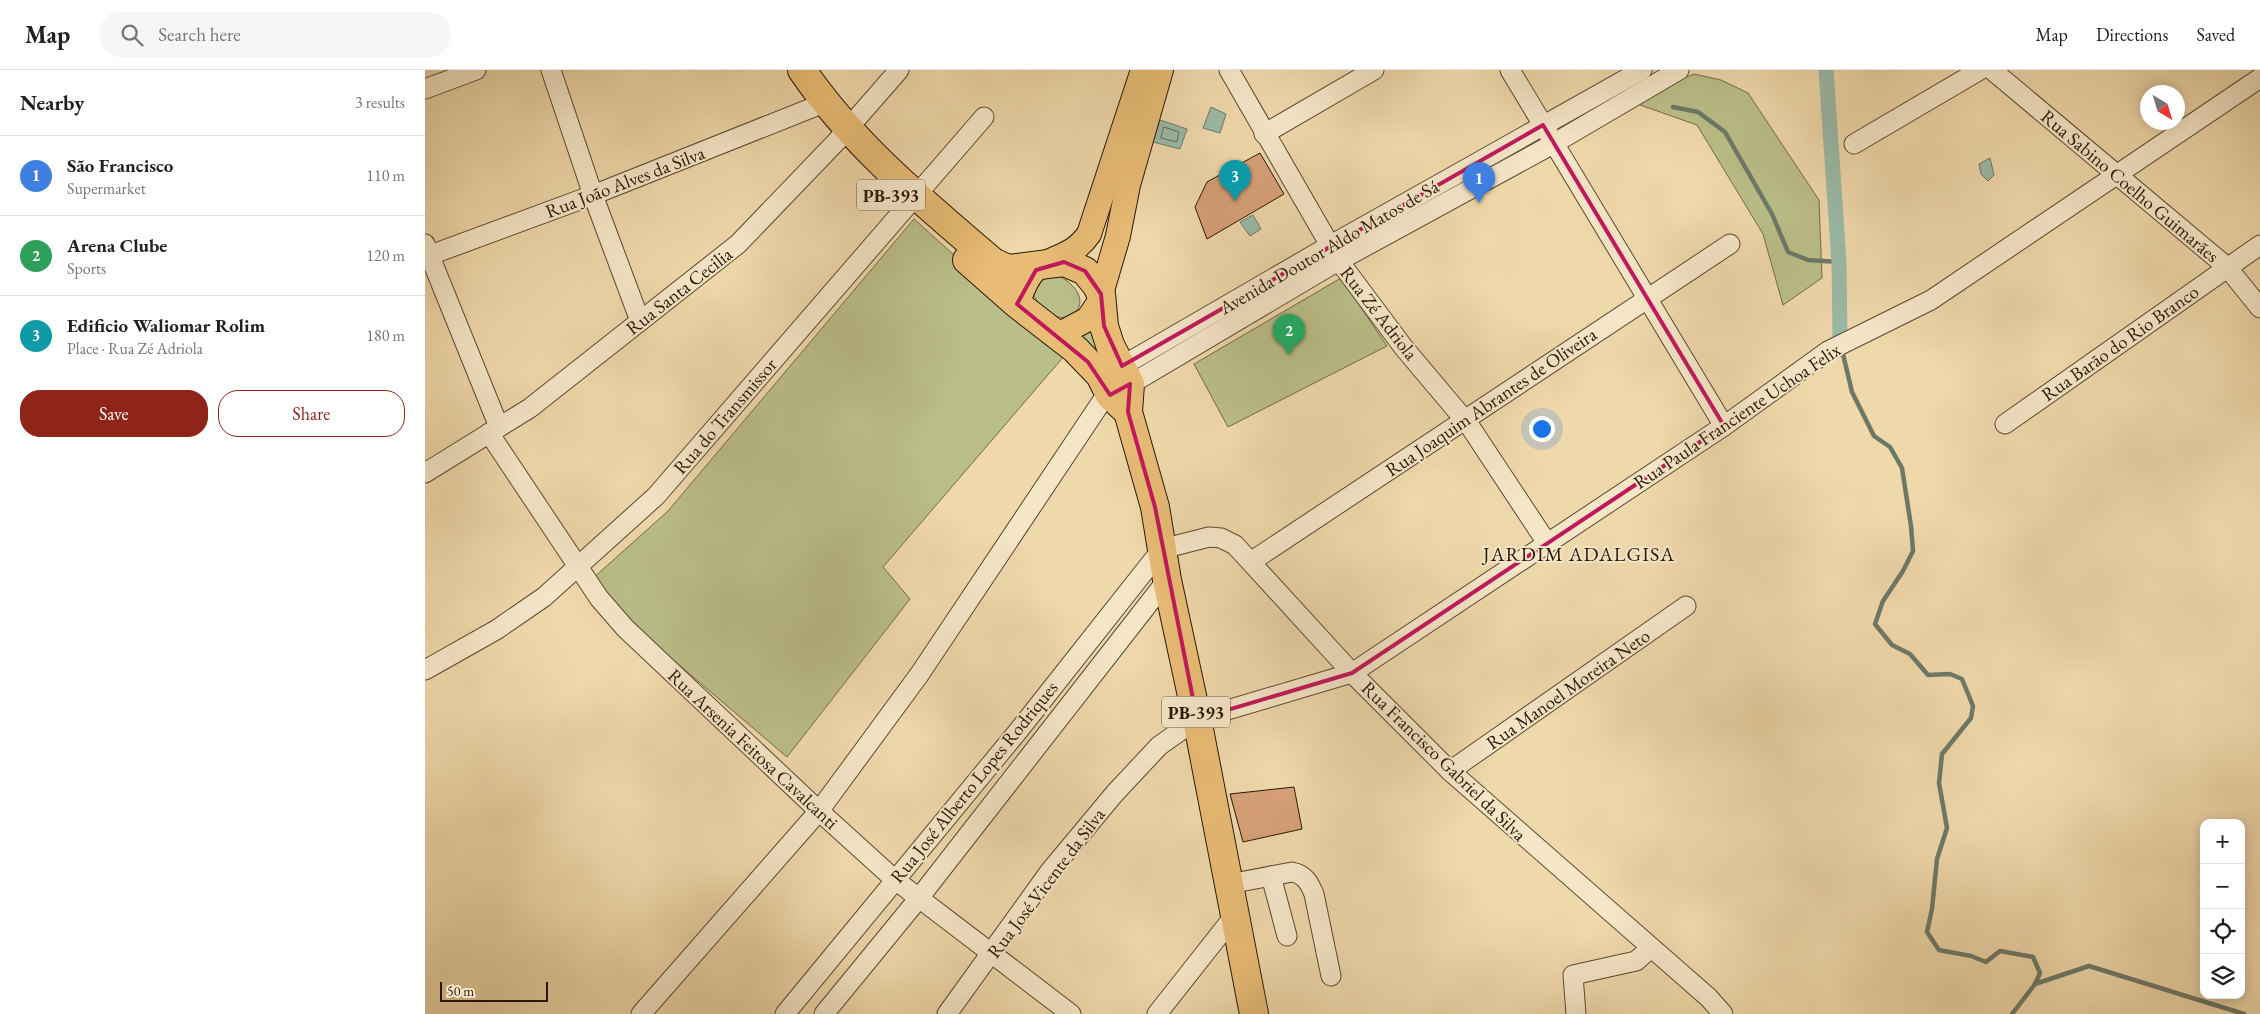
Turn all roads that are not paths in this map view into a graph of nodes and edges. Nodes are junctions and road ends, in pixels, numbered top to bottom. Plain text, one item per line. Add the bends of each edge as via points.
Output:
1 (476, 70) edge
2 (551, 70) edge
3 (782, 70) edge
4 (802, 70) edge
5 (899, 70) edge
6 (1143, 70) edge
7 (1161, 70) edge
8 (1229, 70) edge
9 (1374, 70) edge
10 (1509, 70) edge
11 (1641, 70) edge
12 (1679, 70) edge
13 (1980, 70) edge
14 (1992, 70) edge
15 (2260, 78) edge
16 (425, 89) edge
17 (817, 107) junction
18 (984, 117) dead end
19 (1543, 125) junction
20 (1264, 134) junction
21 (842, 135) junction
22 (1553, 144) junction
23 (1854, 144) dead end
24 (2115, 174) junction
25 (593, 195) junction
26 (910, 201) junction
27 (1730, 244) dead end
28 (2260, 245) edge
29 (426, 252) edge
30 (1334, 254) junction
31 (1043, 265) junction
32 (2227, 267) junction
33 (1101, 294) junction
34 (1645, 298) junction
35 (1017, 304) junction
36 (2260, 308) edge
37 (641, 321) junction
38 (1058, 335) junction
39 (1123, 389) junction
40 (1465, 419) junction
41 (2005, 424) dead end
42 (1724, 426) junction
43 (494, 430) junction
44 (425, 473) edge
45 (1547, 544) junction
46 (1162, 549) junction
47 (1252, 561) junction
48 (579, 567) junction
49 (1167, 580) junction
50 (1686, 606) dead end
51 (425, 670) edge
52 (1351, 673) junction
53 (1197, 719) junction
54 (1450, 771) junction
55 (819, 812) junction
56 (1271, 876) junction
57 (894, 879) junction
58 (1229, 884) junction
59 (919, 898) junction
60 (1235, 915) junction
61 (1287, 936) dead end
62 (1651, 948) junction
63 (993, 953) junction
64 (1331, 976) dead end
65 (641, 1014) edge
66 (785, 1014) edge
67 (824, 1014) edge
68 (947, 1014) edge
69 (1071, 1014) edge
70 (1157, 1014) edge
71 (1254, 1014) edge
72 (1576, 1014) edge
73 (1723, 1014) edge

1 - 16 street
2 - 25 street
3 - 17 highway, PB-393
4 - 17 highway, PB-393
5 - 21 street, Rua Santa Cecilia
6 - 31 main road via 1089,234 1076,249
7 - 33 main road
8 - 20 street, Rua Zé Adriola
9 - 20 street
10 - 19 street
11 - 19 street, Avenida Doutor Aldo Matos de Sá
12 - 22 street, Avenida Doutor Aldo Matos de Sá
13 - 23 street
14 - 24 street, Rua Sabino Coelho Guimarães
15 - 24 street, Rua Paula Franciente Uchoa Felix
17 - 21 highway, PB-393
17 - 25 street, Rua João Alves da Silva
18 - 26 street, Rua do Transmissor
19 - 22 street
19 - 30 street, Avenida Doutor Aldo Matos de Sá
20 - 30 street, Rua Zé Adriola
21 - 26 highway, PB-393
21 - 37 street, Rua Santa Cecilia via 738,244
22 - 30 street, Avenida Doutor Aldo Matos de Sá
22 - 34 street
24 - 32 street, Rua Sabino Coelho Guimarães
24 - 42 street, Rua Paula Franciente Uchoa Felix via 1931,300 1828,351
25 - 29 street, Rua João Alves da Silva
25 - 37 street
26 - 31 highway, PB-393 via 993,262 1008,269
26 - 35 highway, PB-393
26 - 48 street, Rua do Transmissor via 656,496
27 - 34 street, Rua Joaquim Abrantes de Oliveira
28 - 32 street, Rua Barāo do Rio Branco
29 - 43 street, Rua Arsenia Feitosa Cavalcanti
30 - 39 street, Avenida Doutor Aldo Matos de Sá
30 - 40 street, Rua Zé Adriola via 1404,348
31 - 33 highway via 1072,263 1085,271
31 - 35 main road via 1030,276
32 - 36 street, Rua Sabino Coelho Guimarães
32 - 41 street, Rua Barāo do Rio Branco
33 - 38 main road via 1094,313 1088,319
33 - 39 highway, PB-393 via 1104,326
34 - 40 street, Rua Joaquim Abrantes de Oliveira
34 - 42 street
35 - 38 highway
37 - 43 street, Rua Santa Cecilia via 530,408
38 - 39 highway, PB-393 via 1100,375
39 - 46 highway, PB-393 via 1155,507
39 - 55 street, Avenida Doutor Aldo Matos de Sá via 1093,412 919,675
40 - 45 street, Rua Zé Adriola
40 - 47 street, Rua Joaquim Abrantes de Oliveira
42 - 45 street, Rua Paula Franciente Uchoa Felix
43 - 44 street, Rua Santa Cecilia
43 - 48 street, Rua Arsenia Feitosa Cavalcanti
45 - 52 street, Rua Paula Franciente Uchoa Felix
46 - 47 street, Rua Francisco Gabriel da Silva via 1209,537 1221,538 1235,545
46 - 49 highway, PB-393
46 - 57 street, Rua José Alberto Lopes Rodriques via 1019,730
47 - 52 street, Rua Francisco Gabriel da Silva
48 - 51 street, Rua do Transmissor via 536,603 496,630
48 - 55 street, Rua Arsenia Feitosa Cavalcanti via 599,598 625,628
49 - 53 highway, PB-393
49 - 59 street, Rua José Alberto Lopes Rodriques
50 - 54 street, Rua Manoel Moreira Neto
52 - 53 street, Rua Paula Franciente Uchoa Felix
52 - 54 street, Rua Francisco Gabriel da Silva
53 - 58 highway, PB-393
53 - 63 street, Rua José Vicente da Silva via 1159,746 1115,793 1050,871
54 - 62 street, Rua Francisco Gabriel da Silva
55 - 57 street, Rua Arsenia Feitosa Cavalcanti
55 - 65 street, Avenida Doutor Aldo Matos de Sá
56 - 58 street
56 - 61 street
56 - 64 street via 1299,873 1309,881 1315,894
57 - 59 street, Rua Arsenia Feitosa Cavalcanti
57 - 66 street, Rua José Alberto Lopes Rodriques
58 - 60 highway, PB-393
59 - 63 street, Rua Arsenia Feitosa Cavalcanti
59 - 67 street, Rua José Alberto Lopes Rodriques
60 - 70 street
60 - 71 highway, PB-393
62 - 72 street via 1636,960 1573,975
62 - 73 street, Rua Francisco Gabriel da Silva
63 - 68 street, Rua José Vicente da Silva
63 - 69 street, Rua Arsenia Feitosa Cavalcanti

